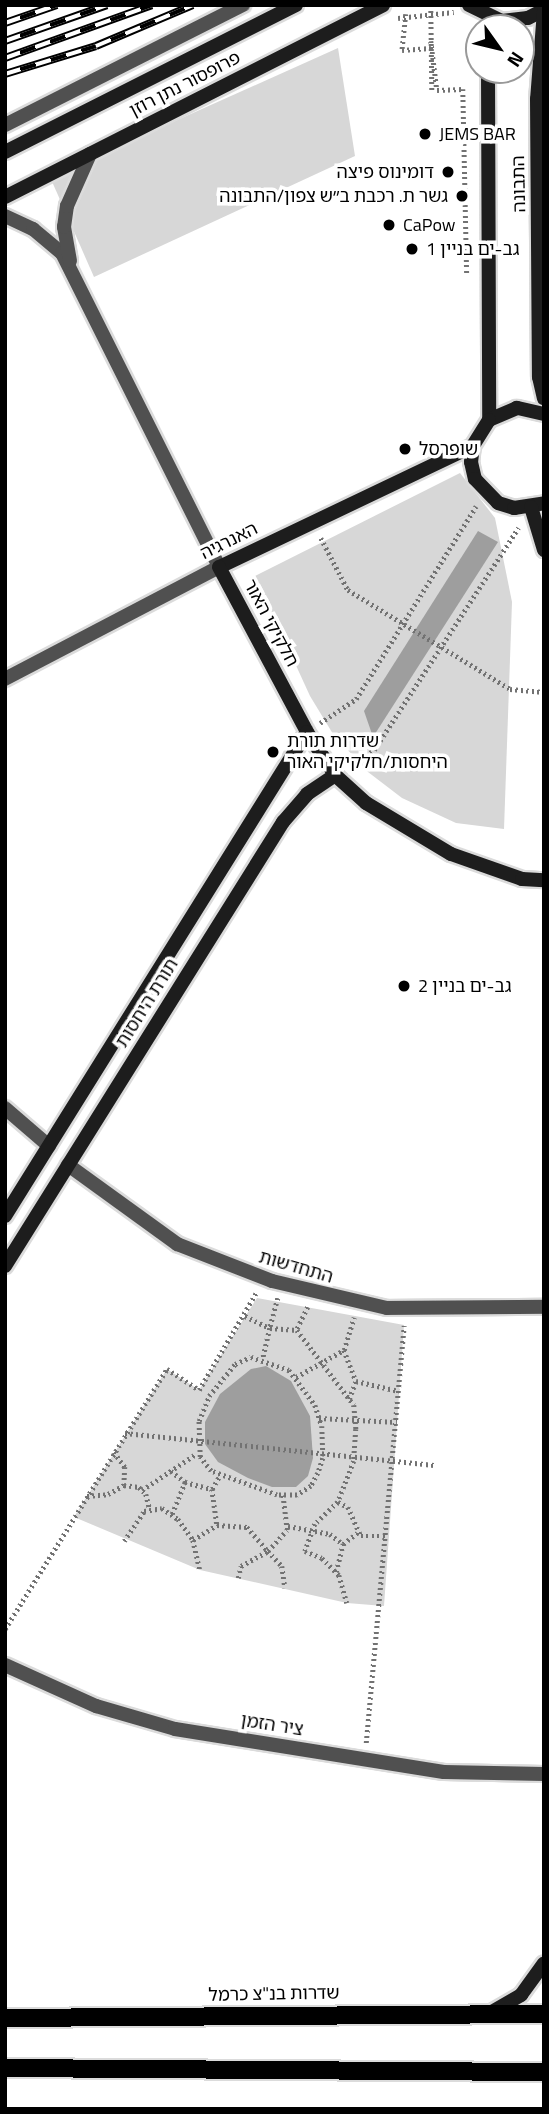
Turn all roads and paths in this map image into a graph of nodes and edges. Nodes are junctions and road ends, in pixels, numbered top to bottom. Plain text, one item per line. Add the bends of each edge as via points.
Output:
1 (243, 5) edge
2 (296, 5) edge
3 (383, 5) edge
4 (430, 5) edge
5 (473, 8) edge
6 (544, 10) edge
7 (406, 13) dead end
8 (431, 41) junction
9 (431, 48) junction
10 (488, 84) edge
11 (488, 88) junction
12 (463, 89) junction
13 (435, 90) junction
14 (5, 125) edge
15 (5, 152) edge
16 (90, 153) junction
17 (5, 197) edge
18 (5, 216) edge
19 (73, 272) junction
20 (468, 286) dead end
21 (544, 398) edge
22 (544, 414) edge
23 (489, 420) junction
24 (472, 446) junction
25 (484, 493) junction
26 (537, 505) edge
27 (313, 523) junction
28 (544, 550) edge
29 (219, 566) junction
30 (404, 624) junction
31 (443, 648) junction
32 (5, 680) edge
33 (544, 692) edge
34 (307, 732) junction
35 (335, 775) junction
36 (544, 880) edge
37 (5, 1108) edge
38 (49, 1146) junction
39 (68, 1165) junction
40 (5, 1216) edge
41 (5, 1266) edge
42 (253, 1275) junction
43 (282, 1284) junction
44 (315, 1294) junction
45 (356, 1303) junction
46 (544, 1307) edge
47 (245, 1316) junction
48 (404, 1325) dead end
49 (270, 1328) junction
50 (297, 1330) junction
51 (344, 1350) junction
52 (263, 1359) junction
53 (325, 1364) junction
54 (296, 1377) junction
55 (356, 1381) junction
56 (199, 1390) junction
57 (399, 1391) junction
58 (209, 1396) junction
59 (349, 1399) junction
60 (319, 1418) junction
61 (355, 1419) junction
62 (397, 1422) junction
63 (125, 1433) junction
64 (197, 1441) junction
65 (114, 1452) junction
66 (197, 1454) dead end
67 (323, 1454) junction
68 (354, 1457) junction
69 (394, 1461) junction
70 (436, 1465) dead end
71 (171, 1471) junction
72 (220, 1475) junction
73 (185, 1482) junction
74 (124, 1485) junction
75 (212, 1489) junction
76 (142, 1490) junction
77 (283, 1495) junction
78 (87, 1496) junction
79 (338, 1502) junction
80 (150, 1510) junction
81 (172, 1514) junction
82 (217, 1525) junction
83 (288, 1526) junction
84 (312, 1531) junction
85 (357, 1533) junction
86 (387, 1536) junction
87 (193, 1540) junction
88 (124, 1541) dead end
89 (343, 1544) junction
90 (268, 1550) junction
91 (200, 1570) dead end
92 (336, 1572) junction
93 (238, 1578) dead end
94 (285, 1588) dead end
95 (346, 1603) dead end
96 (5, 1629) edge
97 (5, 1665) edge
98 (364, 1760) junction
99 (544, 1774) edge
100 (544, 1963) edge
101 (489, 2013) junction
102 (544, 2014) edge
103 (5, 2018) edge
104 (5, 2068) edge
105 (544, 2072) edge

1 - 14 street
2 - 15 street, פרופסור נתן רוזן
3 - 16 street, פרופסור נתן רוזן
4 - 8 path, bridge
5 - 6 street via 517,21
6 - 21 street, התבונה via 537,99 539,377
7 - 9 path via 402,50
8 - 9 path, bridge
8 - 13 path, bridge
9 - 13 path, bridge
10 - 11 street, התבונה
11 - 12 path
11 - 23 street, התבונה
12 - 13 path
12 - 20 path
16 - 17 street, פרופסור נתן רוזן
16 - 19 street, חלקיקי האור via 67,206 64,227
18 - 19 street, חלקיקי האור via 50,240
19 - 29 street, חלקיקי האור
22 - 23 street via 517,408
23 - 24 street
24 - 25 street via 475,479
24 - 27 street, האנרגיה
25 - 26 street via 514,508
25 - 30 path
26 - 28 street
26 - 31 path
27 - 29 street, האנרגיה
27 - 30 path via 348,590
29 - 32 street, האנרגיה
29 - 34 street, חלקיקי האור
30 - 31 path
30 - 34 path via 356,699
31 - 33 path via 510,689
31 - 35 path via 374,750
34 - 35 street, חלקיקי האור
34 - 38 street, תורת היחסות
35 - 36 street, חלקיקי האור via 376,810 452,855 522,879
35 - 39 street, תורת היחסות via 307,794 283,822
37 - 38 street
38 - 40 street, תורת היחסות
39 - 41 street, תורת היחסות
39 - 42 street, התחדשות via 177,1244
42 - 43 street, התחדשות
42 - 47 path via 257,1298
43 - 44 street, התחדשות
43 - 49 path
44 - 45 street, התחדשות
44 - 50 path
45 - 46 street, התחדשות via 444,1310
45 - 51 path
47 - 49 path
47 - 56 path
48 - 57 path
49 - 50 path
49 - 52 path
50 - 53 path
51 - 53 path
51 - 55 path
52 - 54 path
52 - 58 path via 251,1357 235,1364
53 - 54 path
53 - 59 path
54 - 60 path
55 - 57 path
55 - 59 path
56 - 58 path
56 - 63 path via 167,1369
57 - 62 path
58 - 64 path
59 - 61 path
60 - 61 path
60 - 67 path
61 - 62 path
61 - 68 path
62 - 69 path
63 - 64 path
63 - 65 path
64 - 67 path
64 - 72 path via 200,1457
65 - 74 path via 125,1467
65 - 78 path
66 - 71 path
67 - 68 path
67 - 77 path via 311,1486 297,1495
68 - 69 path
68 - 79 path
69 - 70 path
69 - 86 path
71 - 73 path
71 - 76 path
72 - 75 path
72 - 77 path
73 - 75 path
73 - 81 path
74 - 76 path
74 - 78 path via 108,1494
75 - 82 path
76 - 80 path
77 - 83 path
78 - 96 path
79 - 84 path
79 - 85 path via 353,1516
80 - 81 path via 162,1508
80 - 88 path via 141,1514
81 - 87 path
82 - 87 path
82 - 90 path via 247,1527
83 - 84 path
83 - 90 path
84 - 89 path via 330,1534
84 - 92 path via 305,1551 322,1558
85 - 86 path
85 - 89 path
86 - 98 path
87 - 91 path
89 - 92 path
90 - 93 path via 241,1566
90 - 94 path via 282,1566
92 - 95 path
97 - 98 street, ציר הזמן via 96,1706 175,1730
98 - 99 street, ציר הזמן via 444,1772
100 - 101 street via 522,1996
101 - 102 main road, שדרות בנ"צ כרמל
101 - 103 main road, שדרות בנ"צ כרמל
104 - 105 main road

